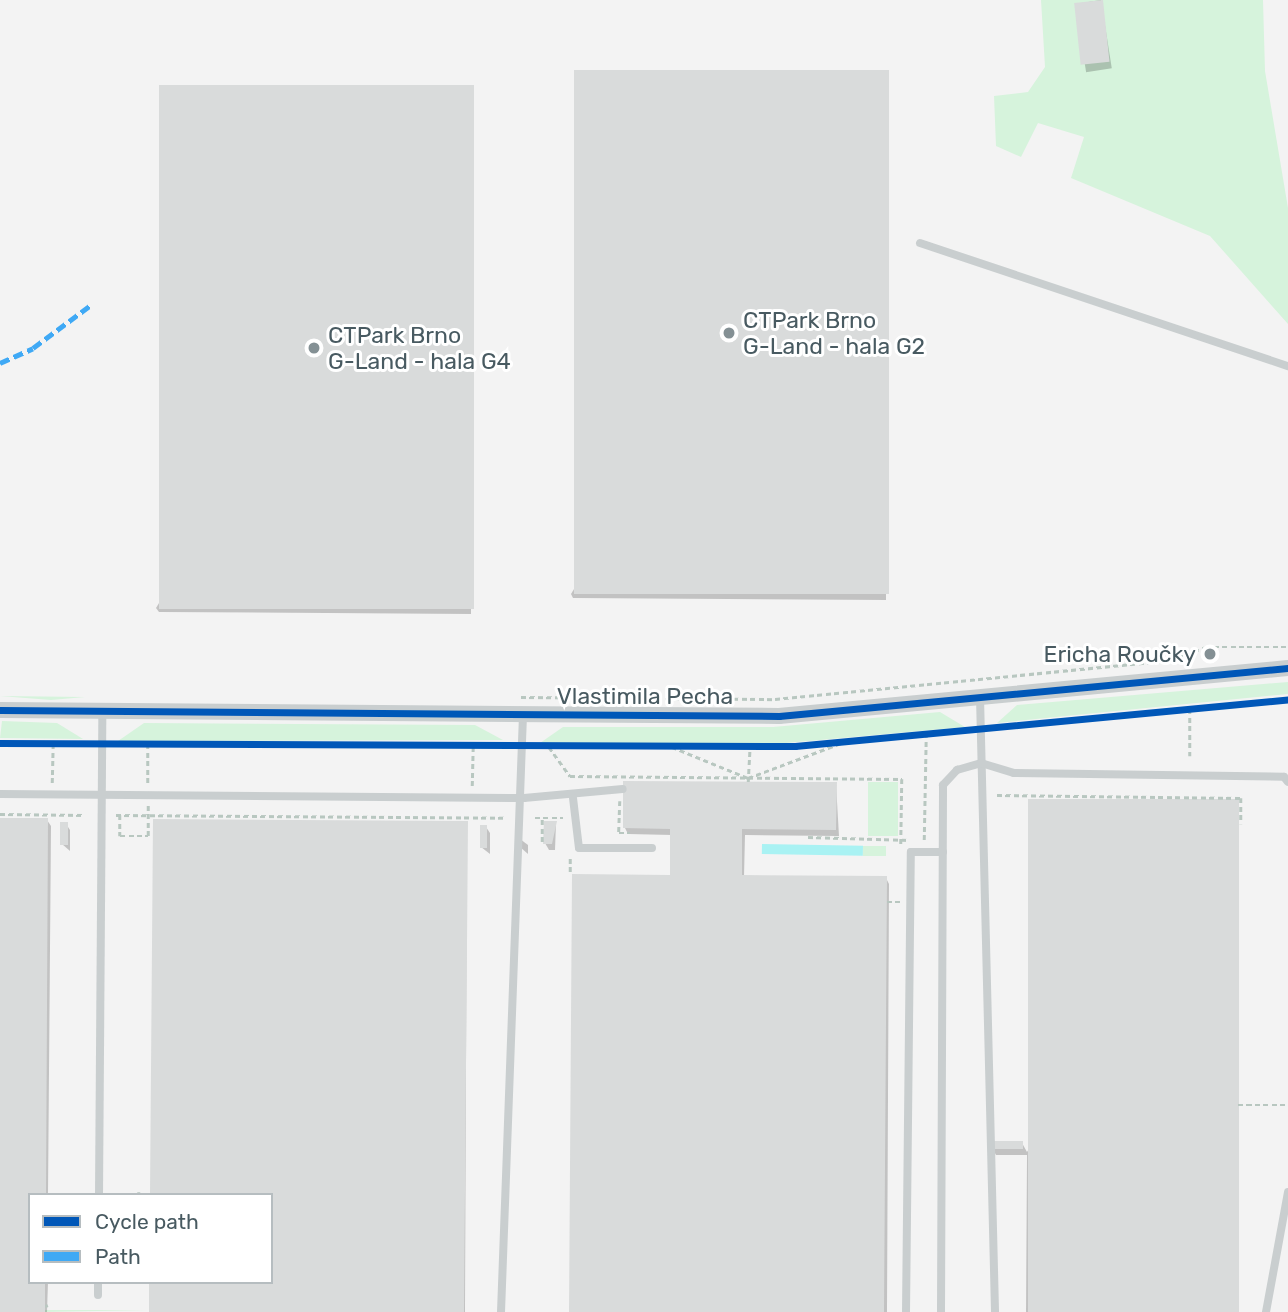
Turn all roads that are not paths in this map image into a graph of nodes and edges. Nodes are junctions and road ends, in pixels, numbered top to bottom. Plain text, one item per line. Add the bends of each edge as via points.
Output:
1 (920, 243) dead end
2 (1288, 366) edge
3 (1288, 668) edge
4 (980, 697) junction
5 (102, 709) junction
6 (0, 710) edge
7 (523, 715) junction
8 (981, 763) junction
9 (1288, 782) edge
10 (622, 789) road end
11 (0, 794) edge
12 (101, 794) junction
13 (573, 797) junction
14 (524, 798) junction
15 (652, 848) dead end
16 (943, 852) junction
17 (1288, 1192) edge
18 (99, 1193) edge
19 (98, 1284) edge
20 (98, 1295) dead end
21 (501, 1312) edge
22 (906, 1312) edge
23 (941, 1312) edge
24 (995, 1312) edge
25 (1266, 1312) edge

1 - 2 lane
3 - 4 street, Vlastimila Pecha
4 - 7 street, Vlastimila Pecha via 779,716
4 - 8 lane
5 - 6 street, Vlastimila Pecha
5 - 7 street, Vlastimila Pecha
5 - 12 lane
7 - 14 lane
8 - 9 lane via 1014,773 1284,777
8 - 16 lane via 957,771 943,785
8 - 24 lane
10 - 13 lane
11 - 12 lane
12 - 14 lane
12 - 18 lane
13 - 14 lane
13 - 15 lane via 579,848
14 - 21 lane
16 - 22 lane via 911,852
16 - 23 lane
17 - 25 lane
19 - 20 lane

